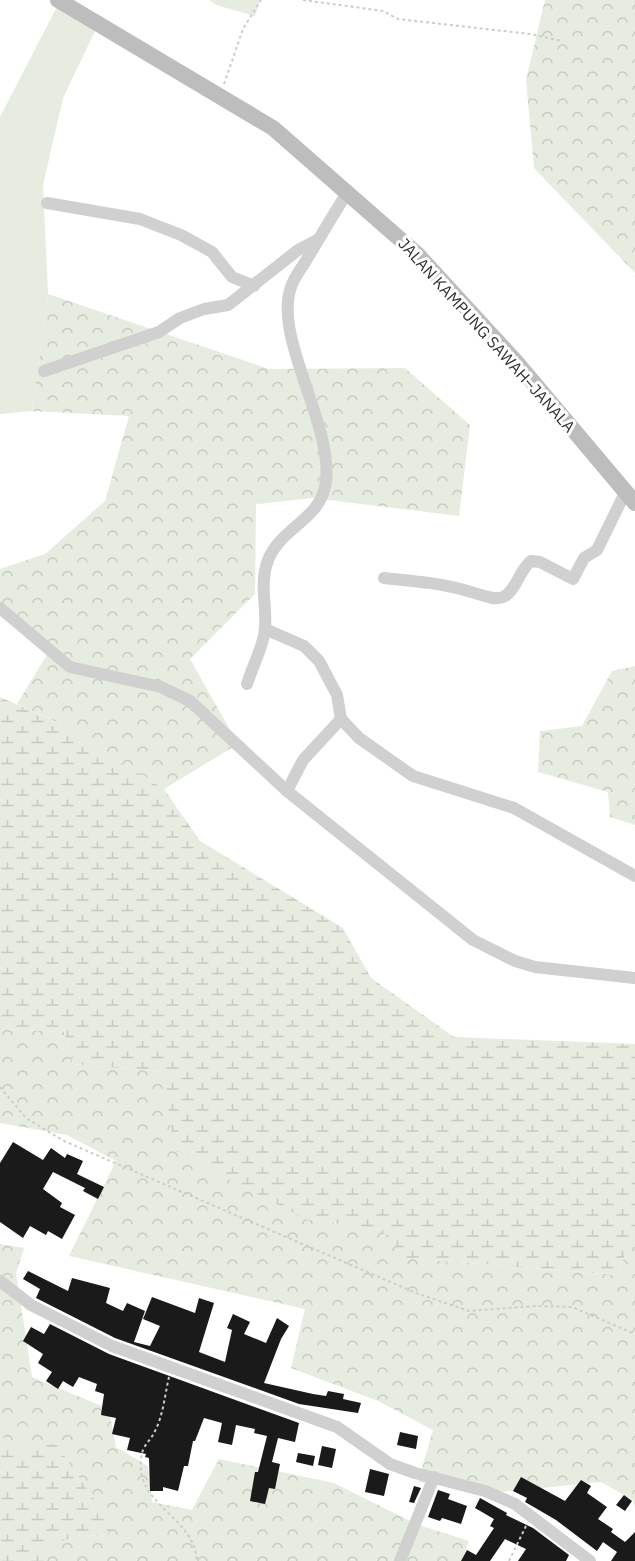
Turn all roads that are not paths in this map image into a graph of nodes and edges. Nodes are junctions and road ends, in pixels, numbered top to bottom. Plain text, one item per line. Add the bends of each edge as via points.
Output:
1 (58, 0) edge
2 (347, 193) junction
3 (47, 203) dead end
4 (319, 239) junction
5 (254, 286) junction
6 (44, 371) dead end
7 (630, 497) edge
8 (384, 578) dead end
9 (0, 608) edge
10 (265, 629) junction
11 (247, 684) dead end
12 (341, 719) junction
13 (287, 791) junction
14 (635, 876) edge
15 (635, 978) edge
16 (0, 1281) edge
17 (434, 1477) junction
18 (400, 1561) edge
19 (590, 1561) edge

1 - 2 main road, JALAN KAMPUNG SAWAH–JANALA via 273,128
2 - 4 street
2 - 7 main road, JALAN KAMPUNG SAWAH–JANALA via 417,254 517,363
3 - 5 street via 140,219 181,235 212,252 232,277
4 - 5 street via 298,250
4 - 10 street via 291,286 287,305 290,331 323,440 326,482 322,500 312,514 284,536 268,559 262,584
5 - 6 street via 228,305 204,309 159,332
7 - 8 street via 597,550 584,558 573,579 531,561 510,591 493,598 445,584
9 - 13 street via 70,667 161,687 190,701
10 - 11 street
10 - 12 street via 304,645 319,661 337,695
12 - 13 street via 303,760
12 - 14 street via 359,738 413,776 514,808
13 - 15 street via 473,940 535,967
16 - 17 street via 31,1305 112,1346 337,1427 390,1464
17 - 18 street
17 - 19 street via 515,1504

